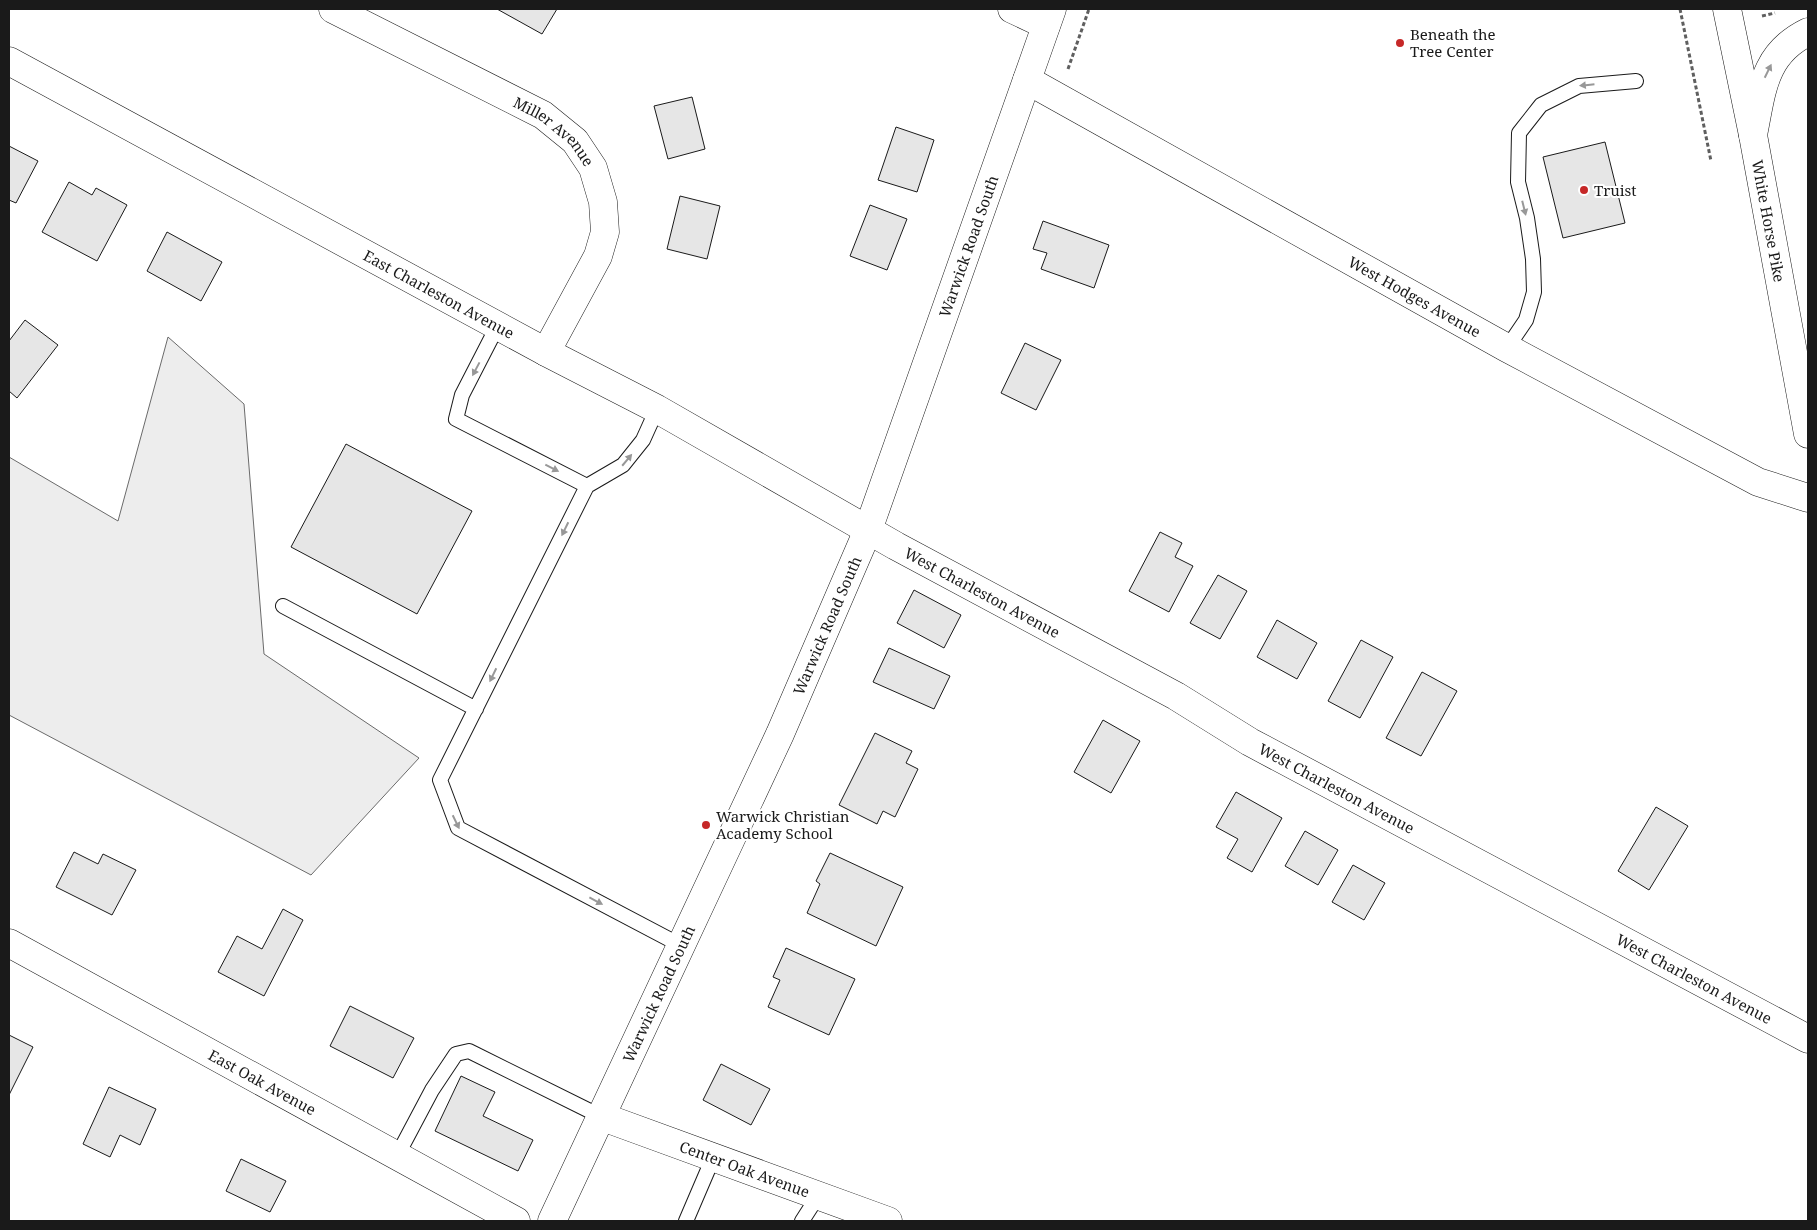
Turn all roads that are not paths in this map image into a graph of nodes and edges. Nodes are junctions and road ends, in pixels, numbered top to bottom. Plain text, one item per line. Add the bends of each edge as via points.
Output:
1 (333, 9) edge
2 (1012, 9) edge
3 (1726, 9) edge
4 (1049, 17) edge
5 (1808, 32) edge
6 (9, 61) edge
7 (1027, 80) junction
8 (1636, 81) dead end
9 (1753, 135) junction
10 (498, 325) junction
11 (1507, 348) junction
12 (546, 352) junction
13 (657, 409) junction
14 (1808, 434) edge
15 (586, 486) junction
16 (1808, 498) edge
17 (868, 530) junction
18 (283, 606) dead end
19 (476, 709) junction
20 (9, 943) edge
21 (682, 946) junction
22 (1808, 1039) edge
23 (600, 1116) junction
24 (397, 1156) junction
25 (713, 1158) junction
26 (818, 1196) junction
27 (516, 1221) edge
28 (552, 1221) edge
29 (686, 1221) edge
30 (802, 1221) edge
31 (888, 1221) edge

1 - 12 main road, Miller Avenue via 543,114 575,140 593,168 603,202 605,232 598,256
2 - 4 main road
3 - 9 main road, White Horse Pike
4 - 7 main road, Warwick Road South
9 -> 5 main road via 1769,68 1794,39
6 - 10 main road, East Charleston Avenue
7 - 11 main road, West Hodges Avenue
7 - 17 main road, Warwick Road South
8 -> 11 lane via 1579,86 1541,105 1519,133 1518,182 1533,259 1534,292 1526,320
9 - 14 main road, White Horse Pike
10 - 12 main road, East Charleston Avenue
10 -> 15 lane via 462,395 456,419
11 - 16 main road, West Hodges Avenue via 1758,482
12 - 13 main road, East Charleston Avenue
15 -> 13 lane via 623,465 643,440
13 - 17 main road, East Charleston Avenue
15 -> 19 lane
17 - 21 main road, Warwick Road South via 780,734
17 - 22 main road, West Charleston Avenue via 1176,696 1250,742
18 - 19 lane
19 -> 21 lane via 440,780 458,828
20 - 24 main road, East Oak Avenue
21 - 23 main road, Warwick Road South
23 - 24 lane via 469,1051 456,1054 432,1090
23 - 25 main road, Center Oak Avenue
23 - 28 main road, Warwick Road South
24 - 27 main road, East Oak Avenue
25 - 26 main road, Center Oak Avenue
25 - 29 lane
26 - 30 lane
26 - 31 main road, Center Oak Avenue

